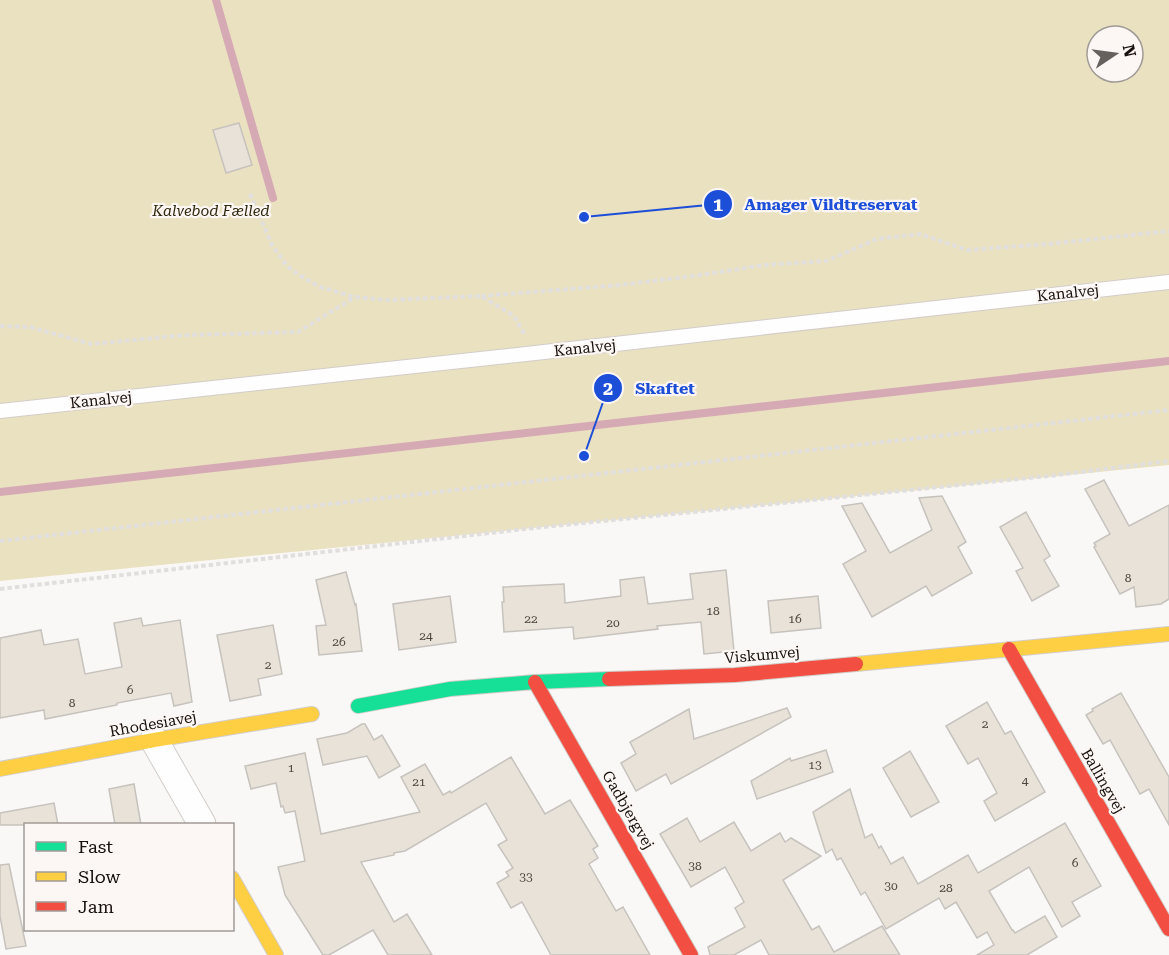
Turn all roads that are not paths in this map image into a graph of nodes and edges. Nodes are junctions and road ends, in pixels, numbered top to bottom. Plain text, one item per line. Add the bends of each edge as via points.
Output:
1 (1169, 282) edge
2 (0, 411) edge
3 (1169, 634) edge
4 (1009, 649) junction
5 (535, 682) junction
6 (358, 706) dead end
7 (312, 714) dead end
8 (154, 740) junction
9 (0, 769) edge
10 (201, 823) edge
11 (234, 882) edge
12 (1169, 929) edge
13 (276, 955) edge
14 (691, 955) edge

1 - 2 lane, Kanalvej
3 - 4 street, Viskumvej
4 - 5 street, Viskumvej via 735,675
4 - 12 street, Ballingvej
5 - 6 street, Viskumvej via 450,689
5 - 14 street, Gadbjergvej
7 - 8 street, Rhodesiavej
8 - 9 street, Rhodesiavej
8 - 10 street
11 - 13 street

